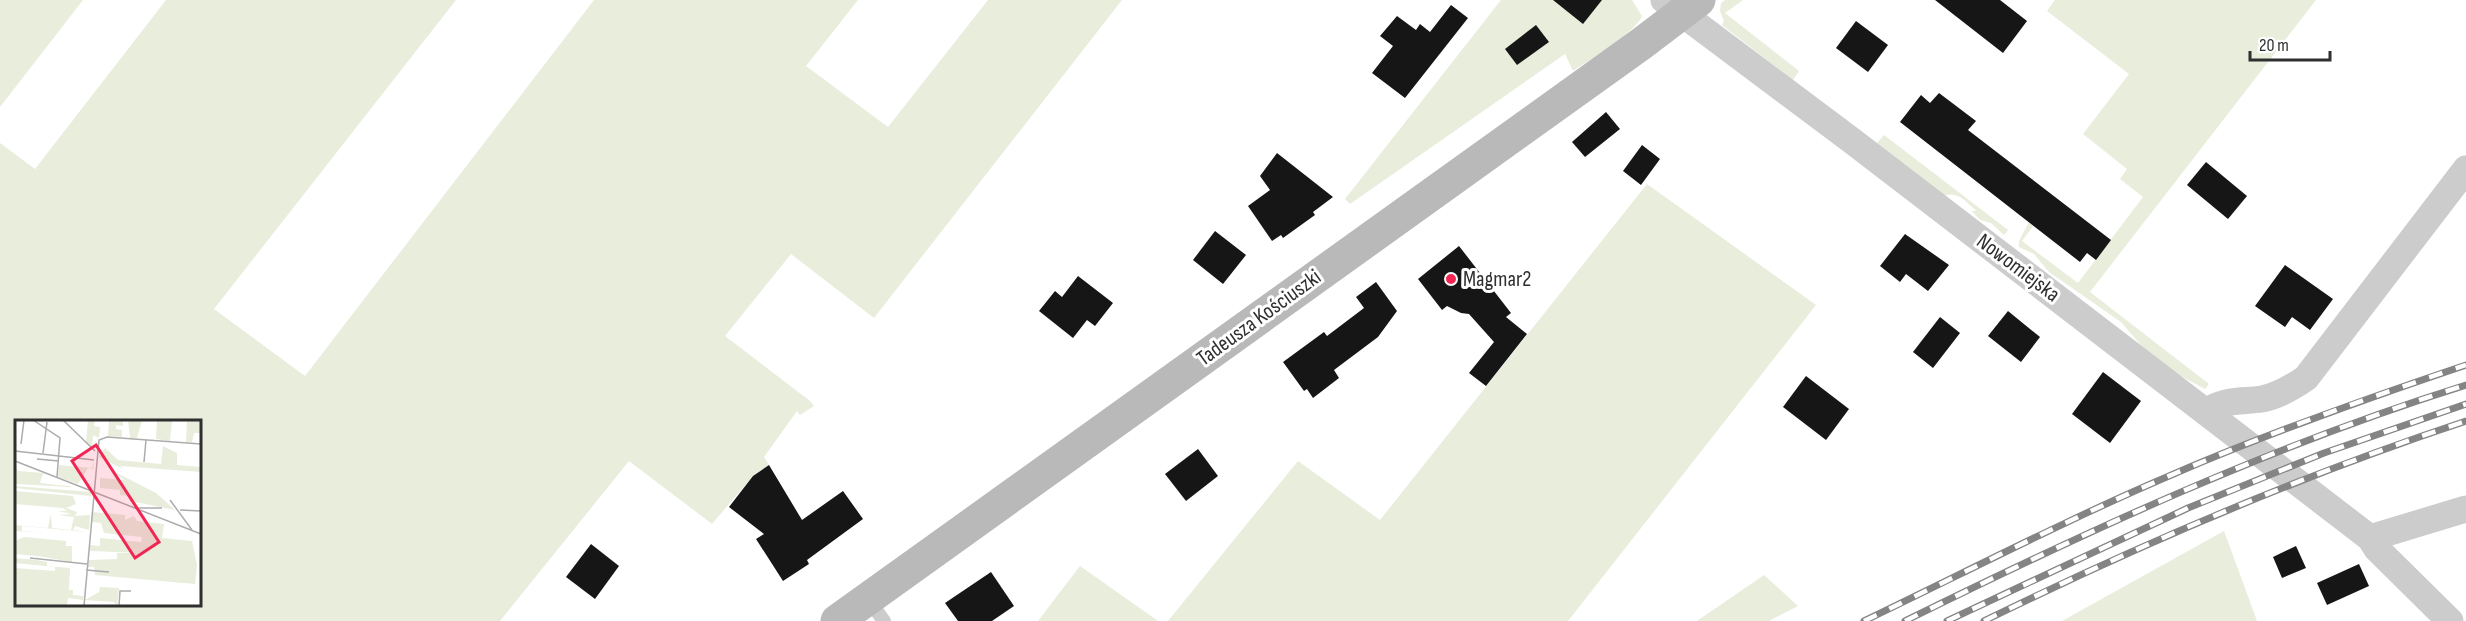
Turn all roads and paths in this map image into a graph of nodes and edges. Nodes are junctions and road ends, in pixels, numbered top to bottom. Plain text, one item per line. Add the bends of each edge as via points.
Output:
1 (1681, 5) edge
2 (2466, 169) edge
3 (2206, 412) junction
4 (2466, 509) edge
5 (2370, 538) junction
6 (876, 610) edge
7 (837, 621) edge
8 (2450, 621) edge

1 - 3 street, Nowomiejska
1 - 6 street, Tadeusza Kościuszki via 1622,58
2 - 3 street via 2306,378 2268,397 2230,401
3 - 5 street, Nowomiejska
4 - 5 street
5 - 8 street, Nowomiejska
6 - 7 street, Tadeusza Kościuszki

